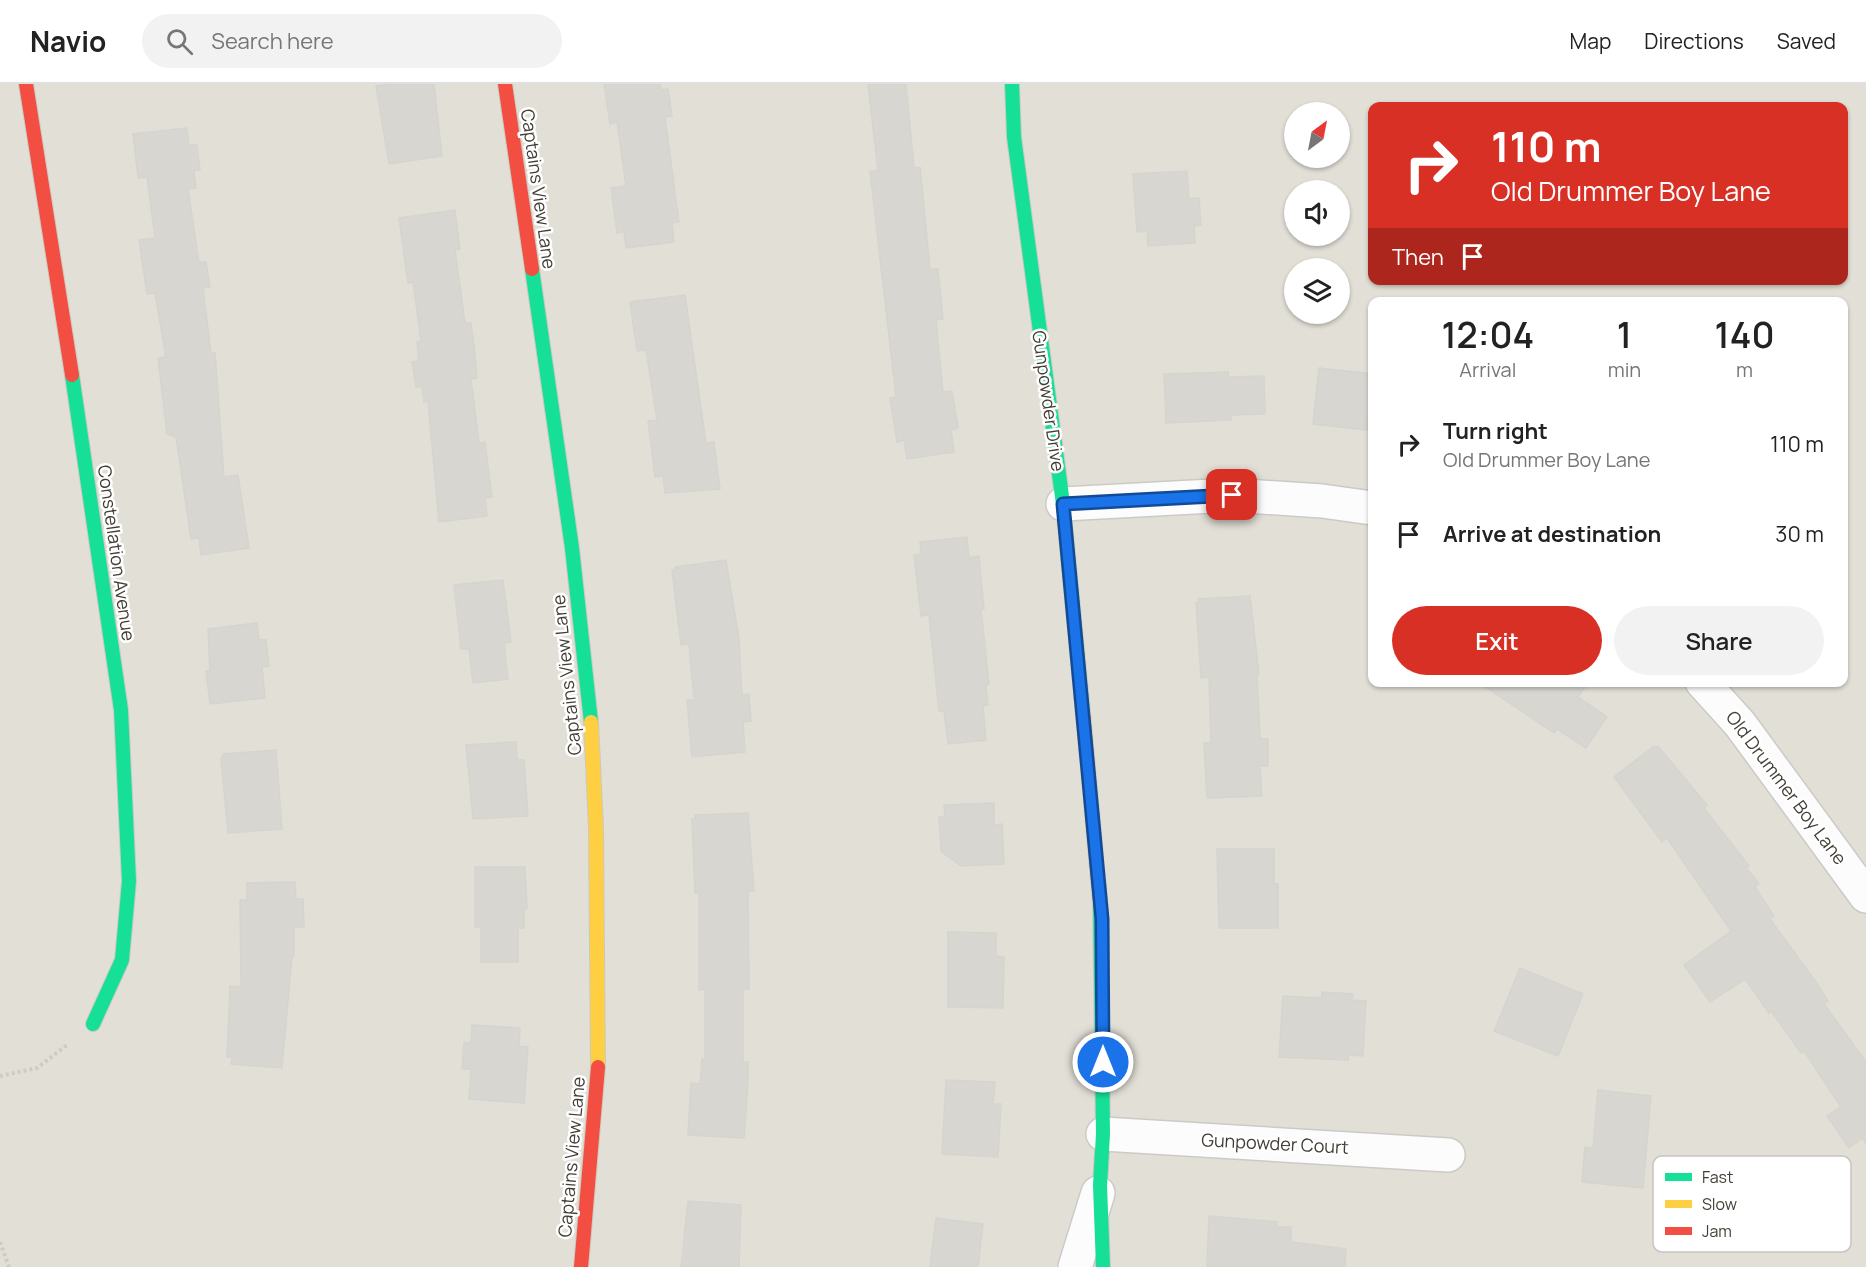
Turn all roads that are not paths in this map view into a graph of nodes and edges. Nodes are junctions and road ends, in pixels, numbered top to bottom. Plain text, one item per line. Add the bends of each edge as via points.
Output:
1 (26, 84) edge
2 (505, 84) edge
3 (1012, 84) edge
4 (1063, 504) junction
5 (1368, 507) edge
6 (1707, 687) edge
7 (1866, 896) edge
8 (93, 1024) road end
9 (1103, 1134) junction
10 (1448, 1155) dead end
11 (1100, 1185) junction
12 (581, 1267) edge
13 (1075, 1267) edge
14 (1103, 1267) edge

1 - 8 street, Constellation Avenue via 121,710 129,881 122,960
2 - 12 street, Captains View Lane via 572,548 592,734 598,1065
3 - 4 street, Gunpowder Drive via 1014,137
4 - 5 street via 1232,495
4 - 9 street, Gunpowder Drive via 1102,919
6 - 7 street, Old Drummer Boy Lane via 1740,724
9 - 10 street, Gunpowder Court
9 - 11 street, Gunpowder Drive
11 - 13 street, Gunpowder Drive
11 - 14 street, Gunpowder Drive

